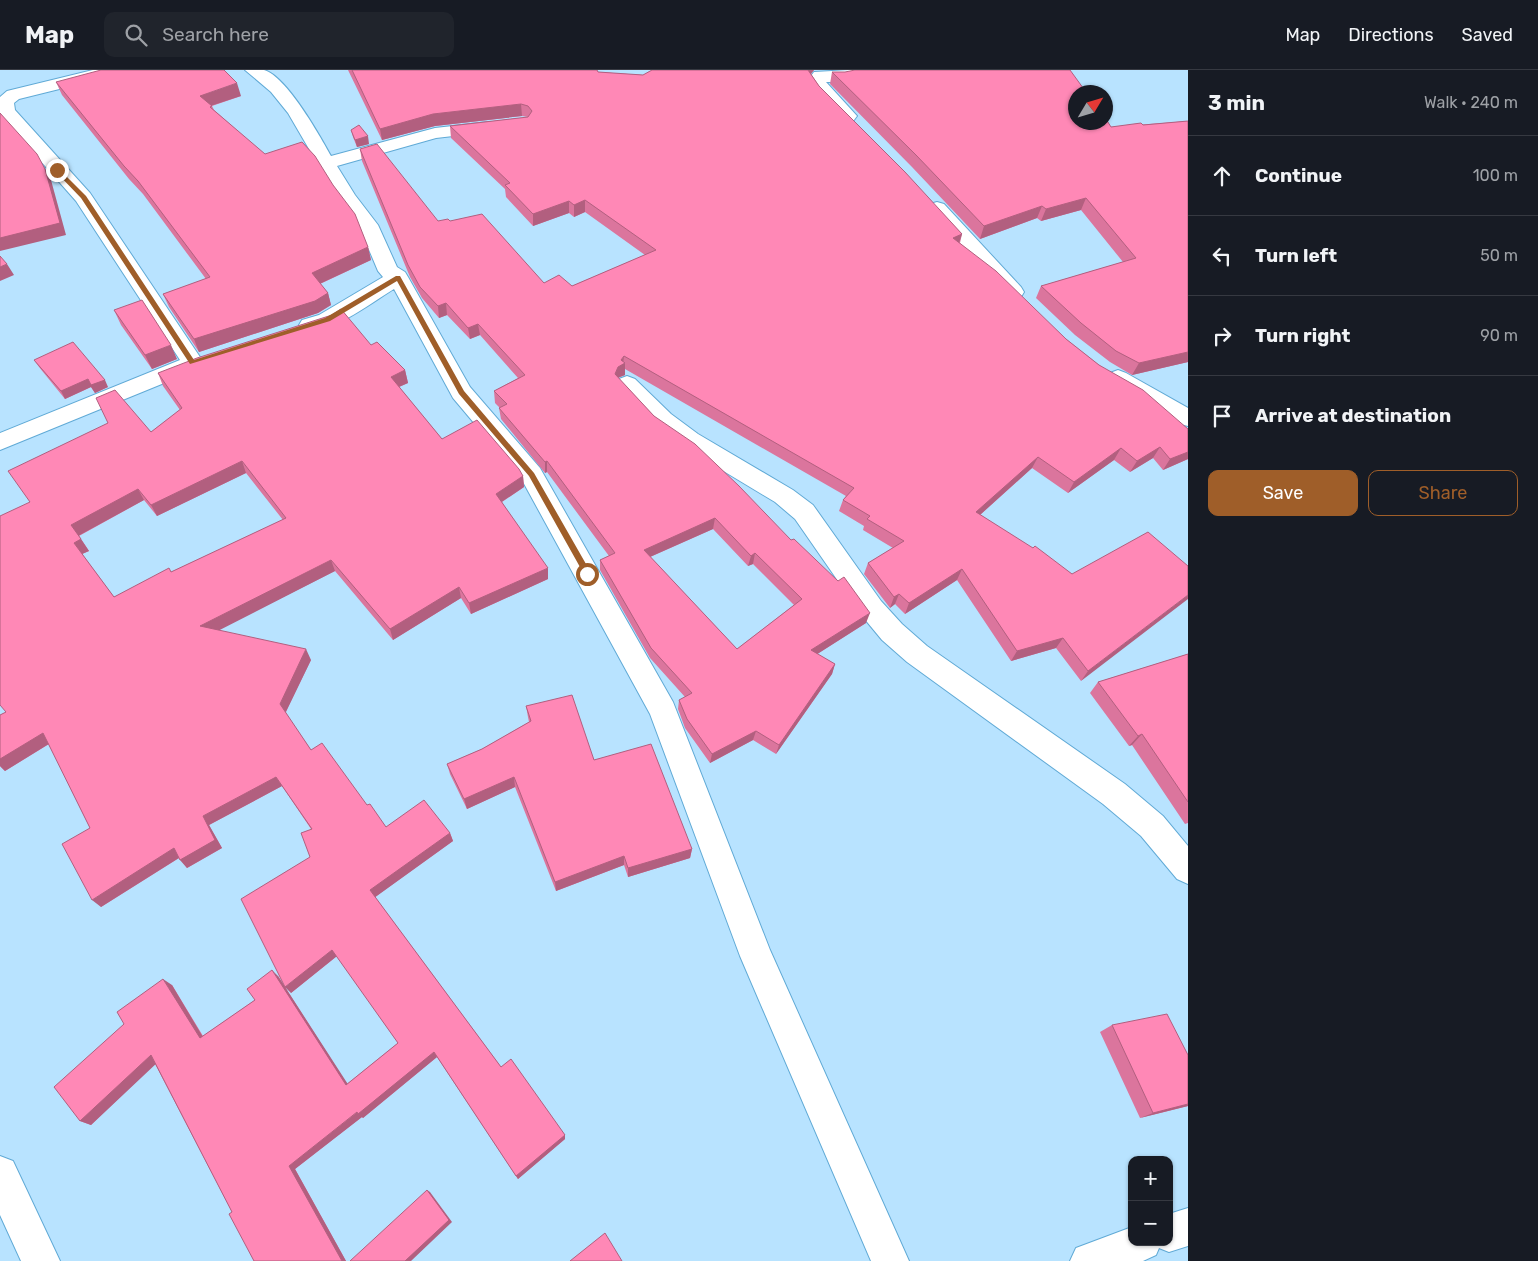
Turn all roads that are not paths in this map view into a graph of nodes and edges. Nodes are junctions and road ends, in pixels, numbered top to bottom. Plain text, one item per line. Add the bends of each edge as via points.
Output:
1 (114, 70) edge
2 (253, 70) edge
3 (879, 70) edge
4 (503, 126) edge
5 (859, 128) edge
6 (326, 163) junction
7 (921, 191) edge
8 (398, 277) junction
9 (1025, 304) edge
10 (291, 331) edge
11 (1099, 367) edge
12 (627, 384) edge
13 (1188, 418) edge
14 (0, 442) edge
15 (1188, 869) edge
16 (0, 1174) edge
17 (1188, 1227) edge
18 (1173, 1232) edge
19 (1132, 1246) edge
20 (41, 1261) edge
21 (890, 1261) edge
22 (1089, 1261) edge

1 - 14 street via 14,95 5,102 6,111 84,197 202,360
2 - 6 street via 276,86 297,112
3 - 5 street via 834,79 820,76 816,82
4 - 6 street via 435,133
6 - 8 street via 368,225 388,271
7 - 9 street
8 - 10 street via 327,320
8 - 21 street via 461,392 531,474 663,711 756,956
11 - 13 street
12 - 15 street via 663,420 690,440 784,496 804,512 892,632 1114,794 1152,826
16 - 20 street
17 - 18 street
19 - 22 street

